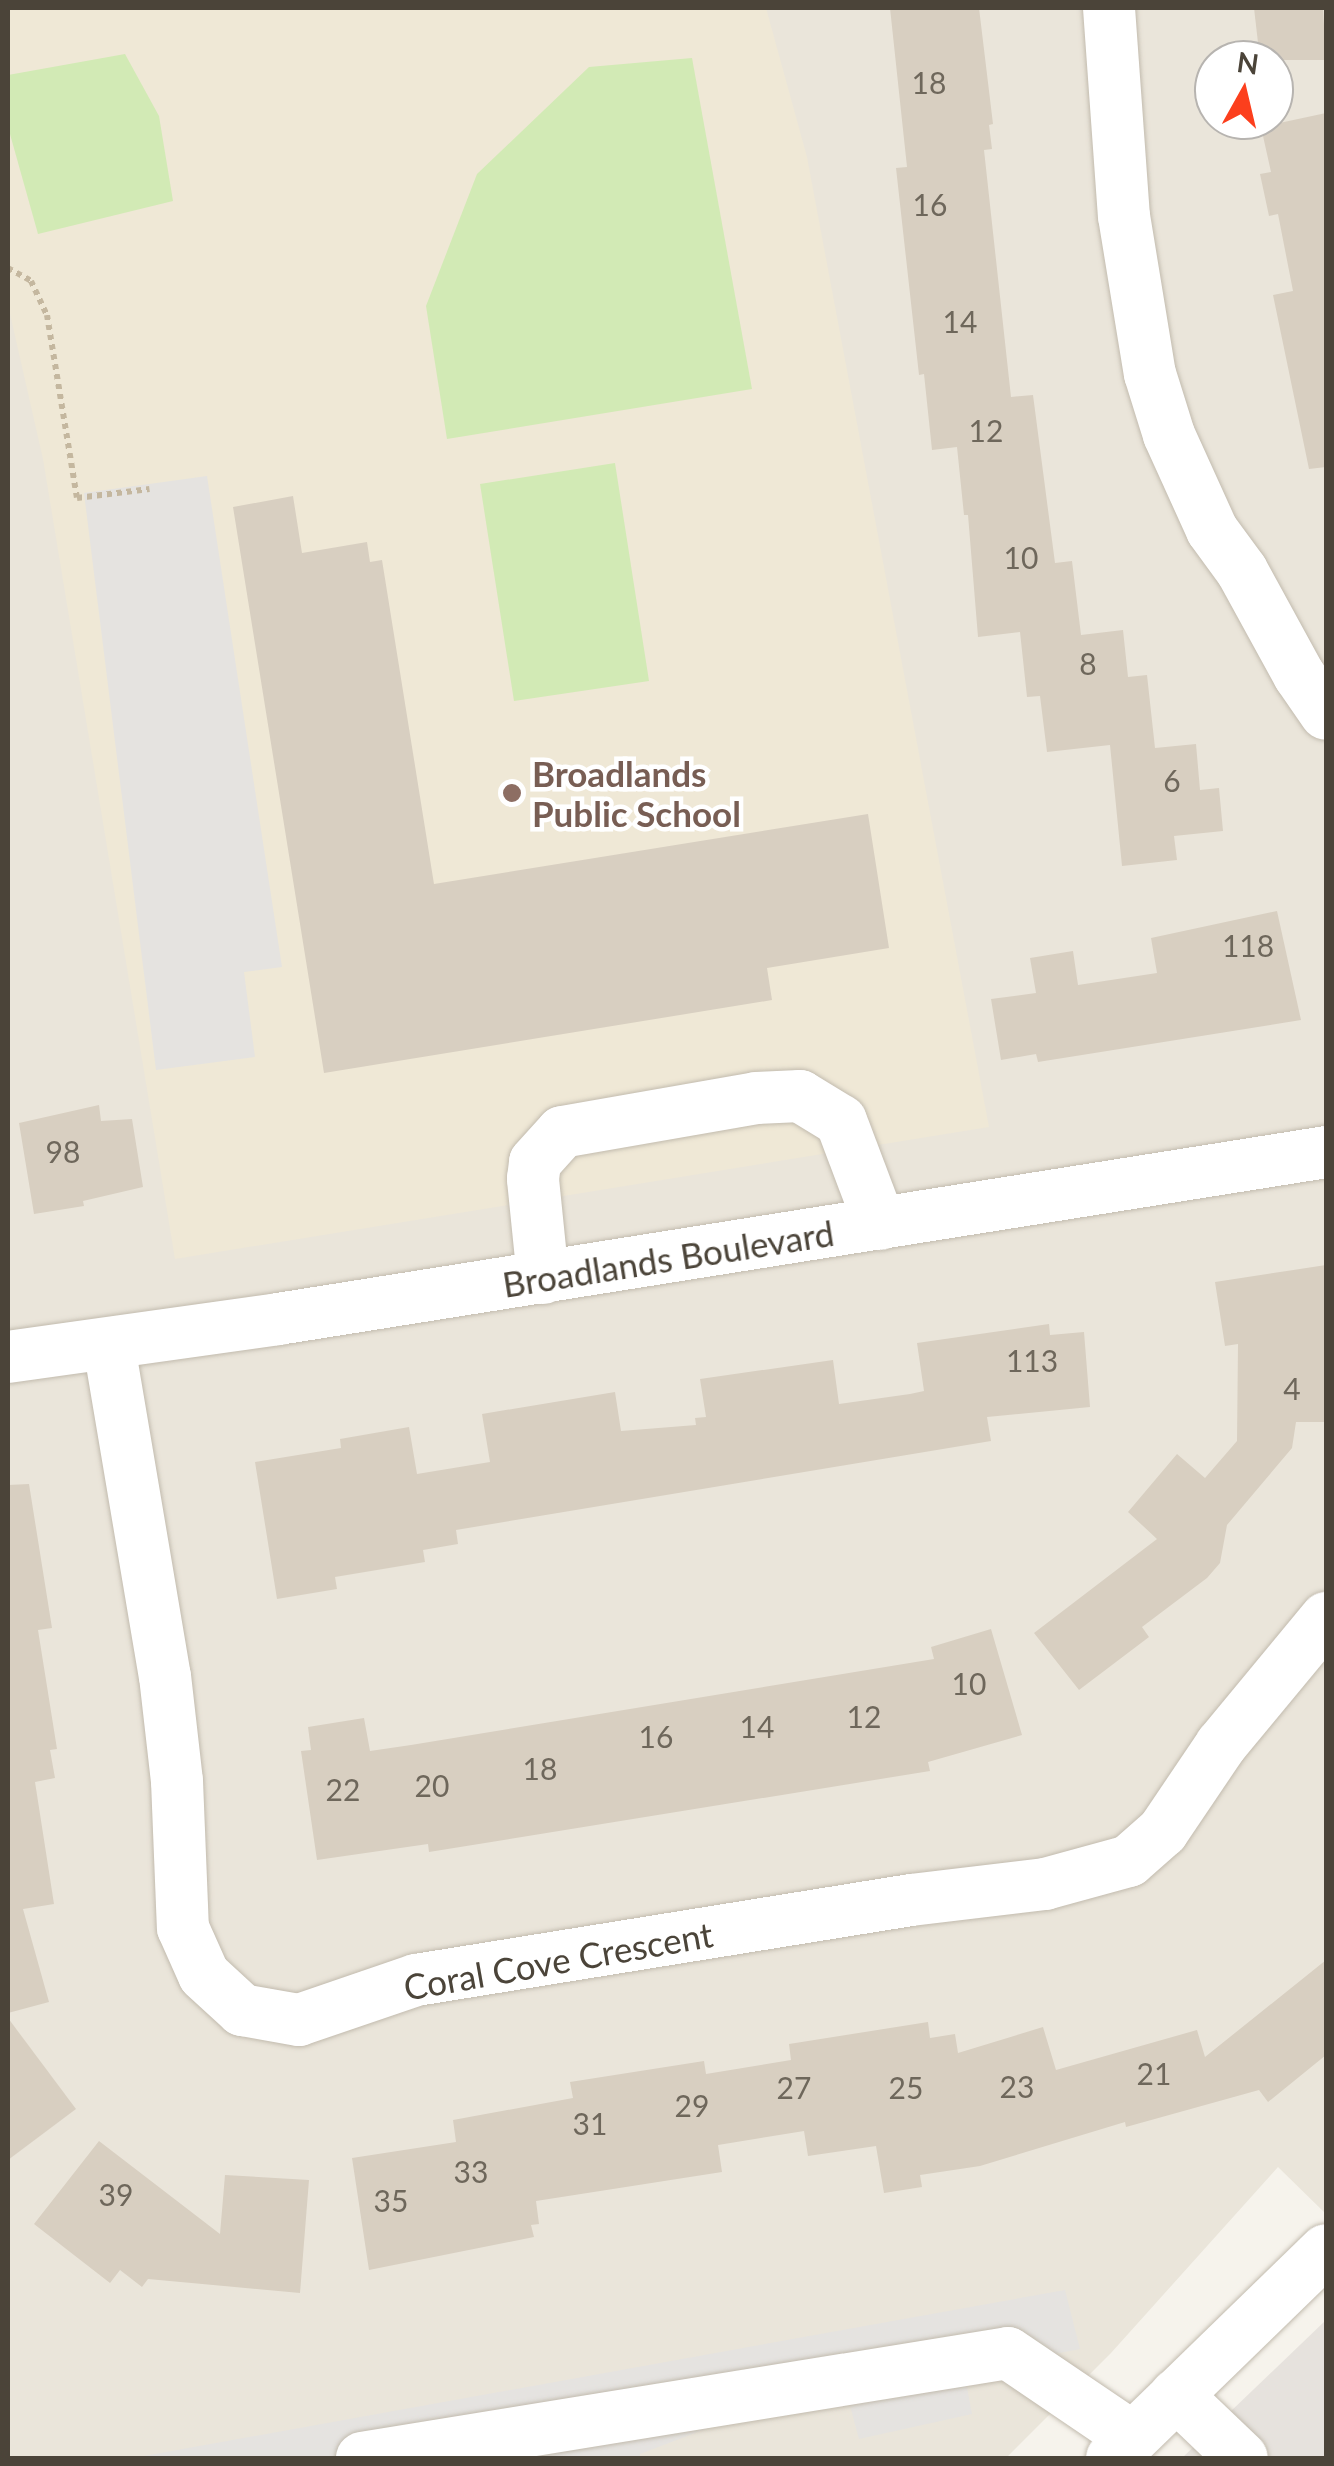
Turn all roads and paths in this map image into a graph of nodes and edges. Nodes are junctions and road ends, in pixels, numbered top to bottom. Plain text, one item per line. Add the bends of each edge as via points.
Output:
1 (1109, 8) edge
2 (8, 268) edge
3 (149, 489) dead end
4 (1326, 714) edge
5 (1326, 1152) edge
6 (880, 1224) junction
7 (543, 1278) junction
8 (109, 1346) junction
9 (8, 1356) edge
10 (1326, 1618) edge
11 (1326, 2250) edge
12 (1176, 2395) junction
13 (1122, 2448) edge
14 (362, 2458) edge
15 (1242, 2458) edge

1 - 4 street via 1124,216 1150,374 1212,530
2 - 3 path via 30,282 48,315 77,498
5 - 6 street, Broadlands Boulevard
6 - 7 street, Broadlands Boulevard
6 - 7 street via 841,1122 800,1096 756,1098 562,1132 535,1162
7 - 8 street, Broadlands Boulevard
8 - 9 street, Broadlands Boulevard
8 - 10 street, Coral Cove Crescent via 167,1694 183,1928 204,1975 242,2010 299,2020 416,1980 1045,1884 1129,1861 1163,1830 1221,1745
11 - 12 street
12 - 13 street
12 - 15 street
13 - 14 street via 1008,2353

